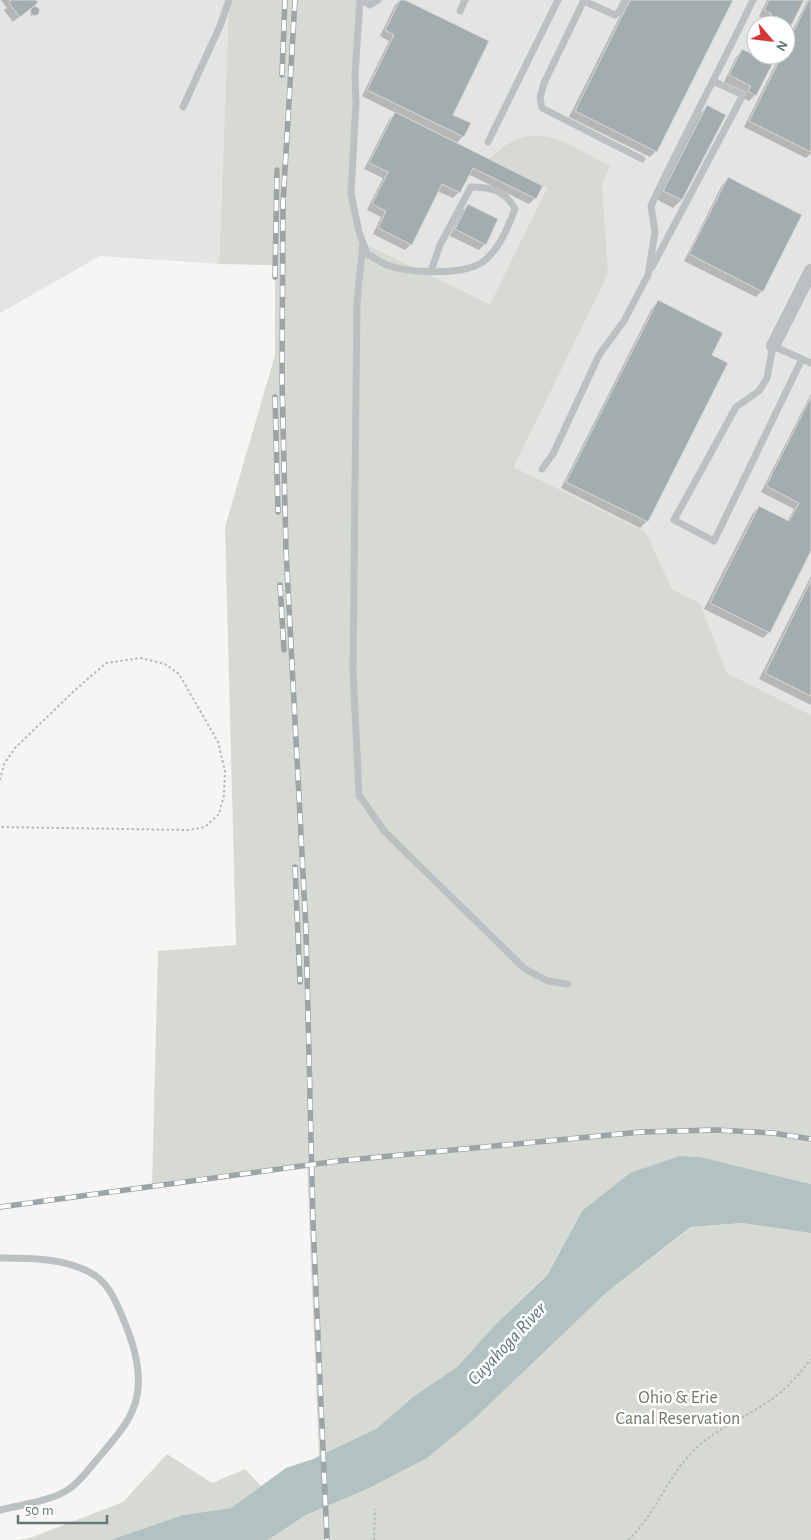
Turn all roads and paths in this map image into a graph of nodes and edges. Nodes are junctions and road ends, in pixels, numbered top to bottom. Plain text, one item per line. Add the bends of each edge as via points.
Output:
1 (229, 0) edge
2 (361, 0) edge
3 (378, 0) edge
4 (465, 0) edge
5 (558, 0) edge
6 (584, 0) edge
7 (625, 0) edge
8 (753, 0) edge
9 (460, 11) dead end
10 (713, 81) junction
11 (183, 107) dead end
12 (488, 142) dead end
13 (642, 159) dead end
14 (363, 243) junction
15 (431, 271) junction
16 (811, 271) edge
17 (648, 275) junction
18 (773, 346) junction
19 (802, 359) junction
20 (811, 363) edge
21 (542, 469) dead end
22 (0, 780) edge
23 (0, 827) edge
24 (567, 984) dead end
25 (0, 1258) edge
26 (811, 1359) edge
27 (375, 1509) dead end
28 (0, 1510) edge
29 (374, 1540) edge
30 (628, 1540) edge

1 - 11 lane
2 - 3 lane via 370,5
2 - 14 lane via 355,75 352,194
4 - 9 lane
5 - 12 lane
6 - 7 lane via 614,15
6 - 13 lane via 544,83 540,98 542,108
8 - 10 lane
10 - 17 lane via 651,206 654,232
10 - 17 lane via 742,95
14 - 15 lane via 367,254 387,264 402,269
14 - 24 lane via 357,302 353,670 359,795 385,832 525,969 548,981
15 - 15 lane via 469,268 484,261 507,230 515,208 510,198 490,187 471,187 440,245
16 - 18 street
17 - 21 lane via 624,320 599,354 553,454
18 - 19 lane
18 - 19 lane via 767,378 759,391 736,407 674,520 714,541
19 - 20 lane
22 - 23 path via 4,764 15,748 106,663 141,658 165,664 179,674 218,742 225,771 219,814 205,827 189,830
25 - 28 lane via 68,1264 98,1278 116,1300 134,1346 138,1381 134,1409 120,1432 69,1489 35,1502
26 - 30 path via 776,1396 695,1448 678,1467 650,1514
27 - 29 path

